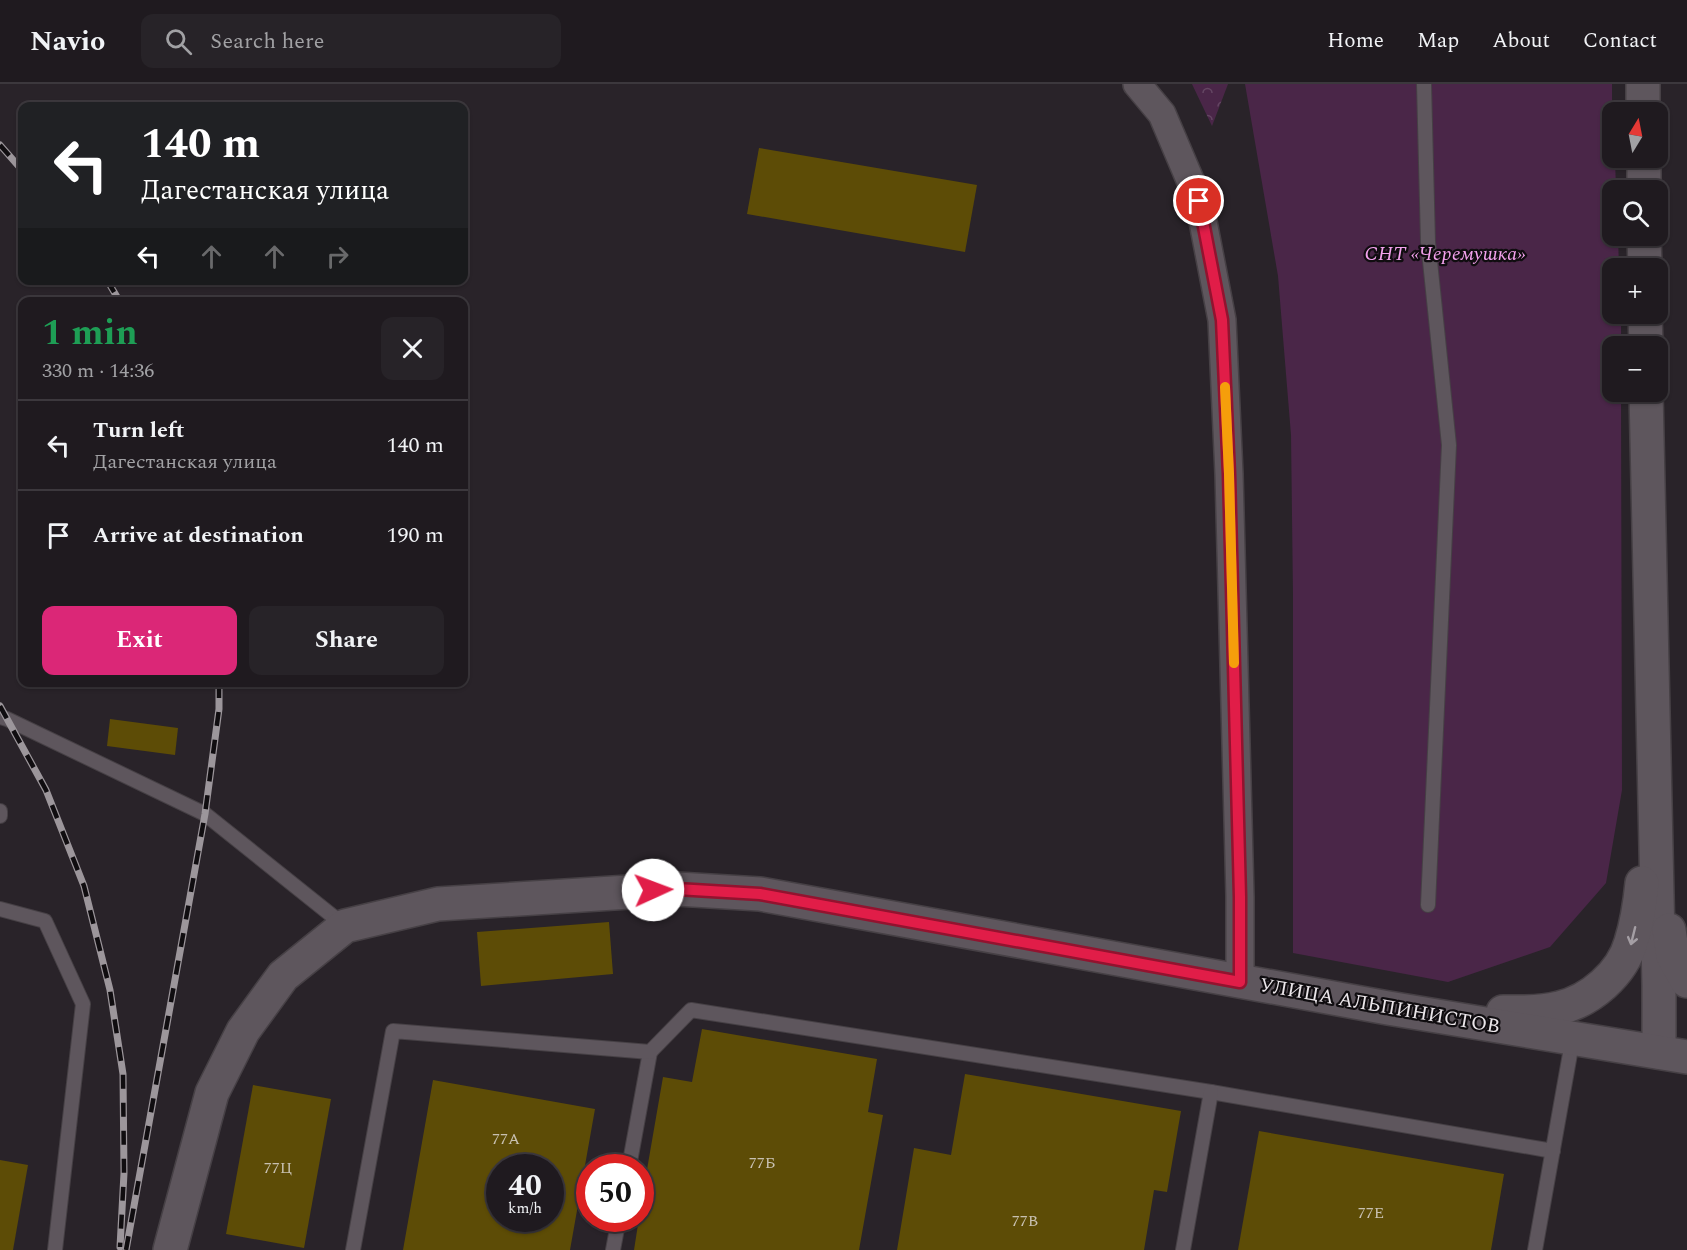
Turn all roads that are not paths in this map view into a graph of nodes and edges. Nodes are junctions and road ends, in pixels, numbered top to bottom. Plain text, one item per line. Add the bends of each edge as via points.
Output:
1 (1137, 84) edge
2 (1424, 84) edge
3 (1643, 84) edge
4 (1643, 102) edge
5 (1646, 402) edge
6 (0, 717) edge
7 (1654, 753) junction
8 (0, 811) edge
9 (0, 816) edge
10 (1656, 857) junction
11 (1428, 905) dead end
12 (0, 909) edge
13 (345, 926) junction
14 (1686, 979) edge
15 (1240, 982) junction
16 (1388, 1008) junction
17 (1573, 1037) junction
18 (650, 1052) junction
19 (1673, 1054) edge
20 (1211, 1092) junction
21 (1553, 1150) junction
22 (631, 1154) edge
23 (616, 1232) edge
24 (55, 1250) edge
25 (170, 1250) edge
26 (353, 1250) edge
27 (613, 1250) edge
28 (1183, 1250) edge
29 (1535, 1250) edge

1 - 15 street via 1162,114 1199,201 1222,320
2 - 11 lane via 1428,242 1449,445
3 - 4 main road
5 - 7 main road
6 - 13 lane via 205,814
7 - 10 main road
7 -> 16 main road via 1640,902 1631,944 1600,987 1568,1005 1537,1012
8 - 9 lane
10 - 14 main road via 1673,956
10 - 19 main road via 1659,986
12 - 24 lane via 45,921 83,1004
13 - 15 main road, УЛИЦА АЛЬПИНИСТОВ via 438,904 677,889 760,894
13 - 25 main road, УЛИЦА АЛЬПИНИСТОВ via 283,976 243,1031 212,1093
15 - 16 main road, УЛИЦА АЛЬПИНИСТОВ
16 - 17 main road, УЛИЦА АЛЬПИНИСТОВ
17 - 19 main road, УЛИЦА АЛЬПИНИСТОВ
17 - 21 lane
18 - 20 lane via 691,1010
18 - 22 lane
18 - 26 lane via 393,1031
20 - 21 lane
20 - 28 lane
21 - 29 lane
23 - 27 lane

